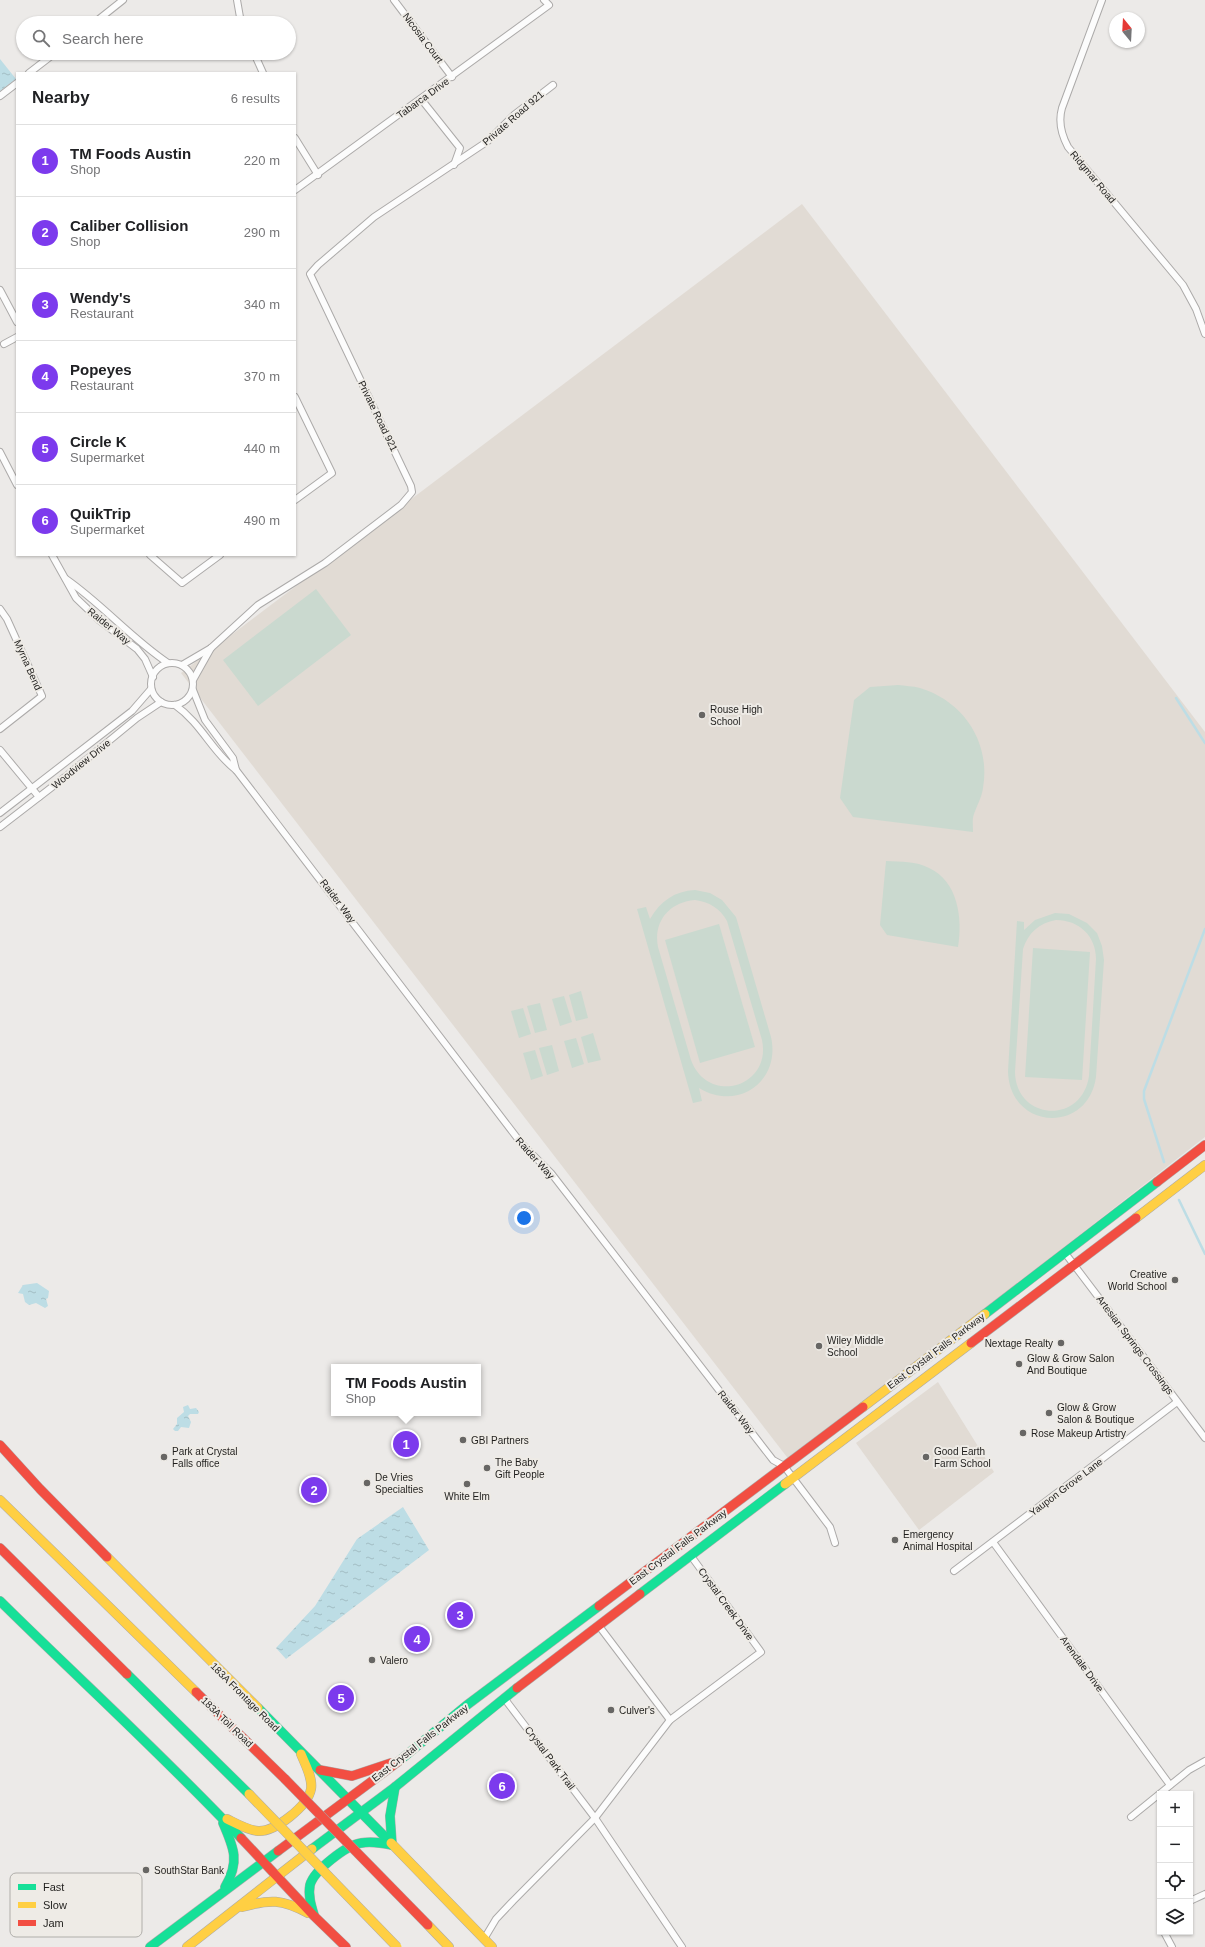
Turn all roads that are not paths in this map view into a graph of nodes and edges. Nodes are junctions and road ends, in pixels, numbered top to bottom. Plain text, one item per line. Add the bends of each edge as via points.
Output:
1 (124, 0) edge
2 (237, 0) edge
3 (394, 0) edge
4 (1102, 0) edge
5 (547, 2) edge
6 (103, 16) edge
7 (240, 16) edge
8 (47, 60) edge
9 (257, 60) edge
10 (32, 72) edge
11 (263, 72) edge
12 (452, 77) junction
13 (16, 84) edge
14 (553, 85) dead end
15 (0, 96) edge
16 (421, 99) junction
17 (296, 140) edge
18 (453, 165) junction
19 (318, 174) junction
20 (296, 189) edge
21 (0, 290) edge
22 (16, 320) edge
23 (1205, 334) edge
24 (16, 338) edge
25 (4, 344) dead end
26 (296, 399) edge
27 (0, 452) edge
28 (16, 483) edge
29 (296, 499) edge
30 (52, 556) edge
31 (151, 556) edge
32 (219, 556) edge
33 (63, 577) junction
34 (0, 609) edge
35 (211, 648) junction
36 (168, 663) junction
37 (182, 665) junction
38 (152, 677) junction
39 (193, 680) junction
40 (151, 689) junction
41 (193, 690) junction
42 (161, 702) junction
43 (175, 705) junction
44 (0, 729) edge
45 (0, 750) edge
46 (236, 770) junction
47 (32, 788) junction
48 (39, 797) junction
49 (0, 813) edge
50 (0, 827) edge
51 (1205, 1146) edge
52 (1205, 1166) edge
53 (1065, 1253) junction
54 (1075, 1264) junction
55 (928, 1357) junction
56 (938, 1369) junction
57 (1177, 1402) junction
58 (1205, 1438) edge
59 (0, 1445) edge
60 (784, 1466) junction
61 (793, 1478) junction
62 (0, 1500) edge
63 (835, 1542) dead end
64 (993, 1542) junction
65 (682, 1544) junction
66 (0, 1548) edge
67 (691, 1556) junction
68 (954, 1571) dead end
69 (0, 1601) edge
70 (589, 1614) junction
71 (599, 1626) junction
72 (504, 1698) junction
73 (670, 1720) junction
74 (300, 1751) junction
75 (400, 1760) junction
76 (1205, 1761) edge
77 (320, 1770) junction
78 (1170, 1785) junction
79 (396, 1787) junction
80 (348, 1799) junction
81 (361, 1813) junction
82 (220, 1816) junction
83 (1131, 1816) dead end
84 (595, 1818) junction
85 (392, 1845) junction
86 (263, 1861) junction
87 (276, 1876) junction
88 (220, 1894) junction
89 (1205, 1894) edge
90 (1193, 1900) edge
91 (237, 1909) junction
92 (314, 1916) junction
93 (1166, 1935) edge
94 (484, 1939) junction
95 (150, 1947) edge
96 (187, 1947) edge
97 (346, 1947) edge
98 (397, 1947) edge
99 (450, 1947) edge
100 (492, 1947) edge
101 (682, 1947) edge
102 (1172, 1947) edge

1 - 6 street
2 - 7 street
3 - 12 street, Nicosia Court
4 - 23 street, Ridgmar Road via 1062,108 1060,123 1063,138 1182,285 1196,309
5 - 12 street, Tabarca Drive
8 - 10 street
9 - 11 street
12 - 16 street, Tabarca Drive
13 - 15 street
14 - 18 street, Private Road 921 via 514,115 488,141
16 - 18 street via 460,148
16 - 19 street, Tabarca Drive
17 - 19 street
18 - 35 street, Private Road 921 via 374,217 310,274 412,486 412,492 401,505 325,563 258,605
19 - 20 street, Tabarca Drive
21 - 22 street
24 - 25 street
26 - 29 street via 332,473
27 - 28 street
30 - 33 street, Raider Way
31 - 32 street via 182,583
33 - 36 street, Raider Way
33 - 38 street, Raider Way via 76,598 99,620 137,649 145,659
34 - 44 street, Myrna Bend via 42,696
35 - 37 street, Private Road 921
35 - 39 street, Private Road 921
36 - 37 street
36 - 38 street
37 - 39 street
38 - 40 street
39 - 41 street
40 - 42 street
40 - 47 street, Woodview Drive via 132,711
41 - 43 street via 187,699
41 - 46 street, Raider Way via 205,720 233,758
42 - 43 street
42 - 48 street, Woodview Drive via 137,718
43 - 46 street, Raider Way via 195,722 226,762
45 - 47 street
46 - 60 street, Raider Way via 521,1143 551,1173 773,1460
47 - 48 street
47 - 49 street, Woodview Drive
48 - 50 street, Woodview Drive
51 - 53 main road, East Crystal Falls Parkway
52 - 54 main road, East Crystal Falls Parkway
53 - 54 street, Artesian Springs Crossings
53 - 55 main road, East Crystal Falls Parkway
54 - 56 main road, East Crystal Falls Parkway
54 - 57 street, Artesian Springs Crossings
55 - 56 main road
55 - 60 main road, East Crystal Falls Parkway
56 - 61 main road, East Crystal Falls Parkway
57 - 58 street, Artesian Springs Crossings
57 - 64 street, Yaupon Grove Lane
59 - 74 main road, 183A Frontage Road via 126,1577
60 - 61 street, Raider Way
60 - 65 main road, East Crystal Falls Parkway
61 - 63 street, Raider Way via 830,1528
61 - 67 main road, East Crystal Falls Parkway
62 - 99 main road, 183A Toll Road, bridge via 285,1779
64 - 68 street, Yaupon Grove Lane
64 - 78 street, Arendale Drive
65 - 67 main road
65 - 70 main road, East Crystal Falls Parkway
66 - 98 main road, bridge via 249,1794
67 - 71 main road, East Crystal Falls Parkway
67 - 73 street, Crystal Creek Drive via 761,1652
69 - 82 main road via 81,1681 121,1716
70 - 71 main road
70 - 75 main road, East Crystal Falls Parkway via 428,1735
71 - 72 main road, East Crystal Falls Parkway
71 - 73 street
72 - 79 main road, East Crystal Falls Parkway
72 - 84 street, Crystal Park Trail
73 - 84 street
74 - 77 main road, 183A Frontage Road
74 - 82 main road via 311,1787 309,1797 292,1814 273,1828 261,1831 244,1828
75 - 77 main road via 352,1776
75 - 80 main road, East Crystal Falls Parkway
76 - 78 street
77 - 80 main road, 183A Frontage Road
78 - 83 street
79 - 81 main road, East Crystal Falls Parkway
79 - 85 main road via 390,1808
80 - 81 main road, 183A Frontage Road
80 - 86 main road, East Crystal Falls Parkway
81 - 85 main road, 183A Frontage Road
81 - 87 main road, East Crystal Falls Parkway
82 - 86 main road
82 - 88 main road via 235,1853 236,1862 230,1880
84 - 94 street via 513,1901
84 - 101 street, Crystal Park Trail
85 - 92 main road via 372,1841 354,1844 325,1866 311,1881 309,1892
85 - 94 main road, 183A Frontage Road
86 - 87 main road
86 - 88 main road, East Crystal Falls Parkway
87 - 91 main road, East Crystal Falls Parkway
87 - 92 main road
88 - 95 main road, East Crystal Falls Parkway
89 - 90 street
91 - 92 main road via 261,1902 282,1900
91 - 96 main road, East Crystal Falls Parkway
92 - 97 main road
93 - 102 street
94 - 100 main road, 183A Frontage Road

